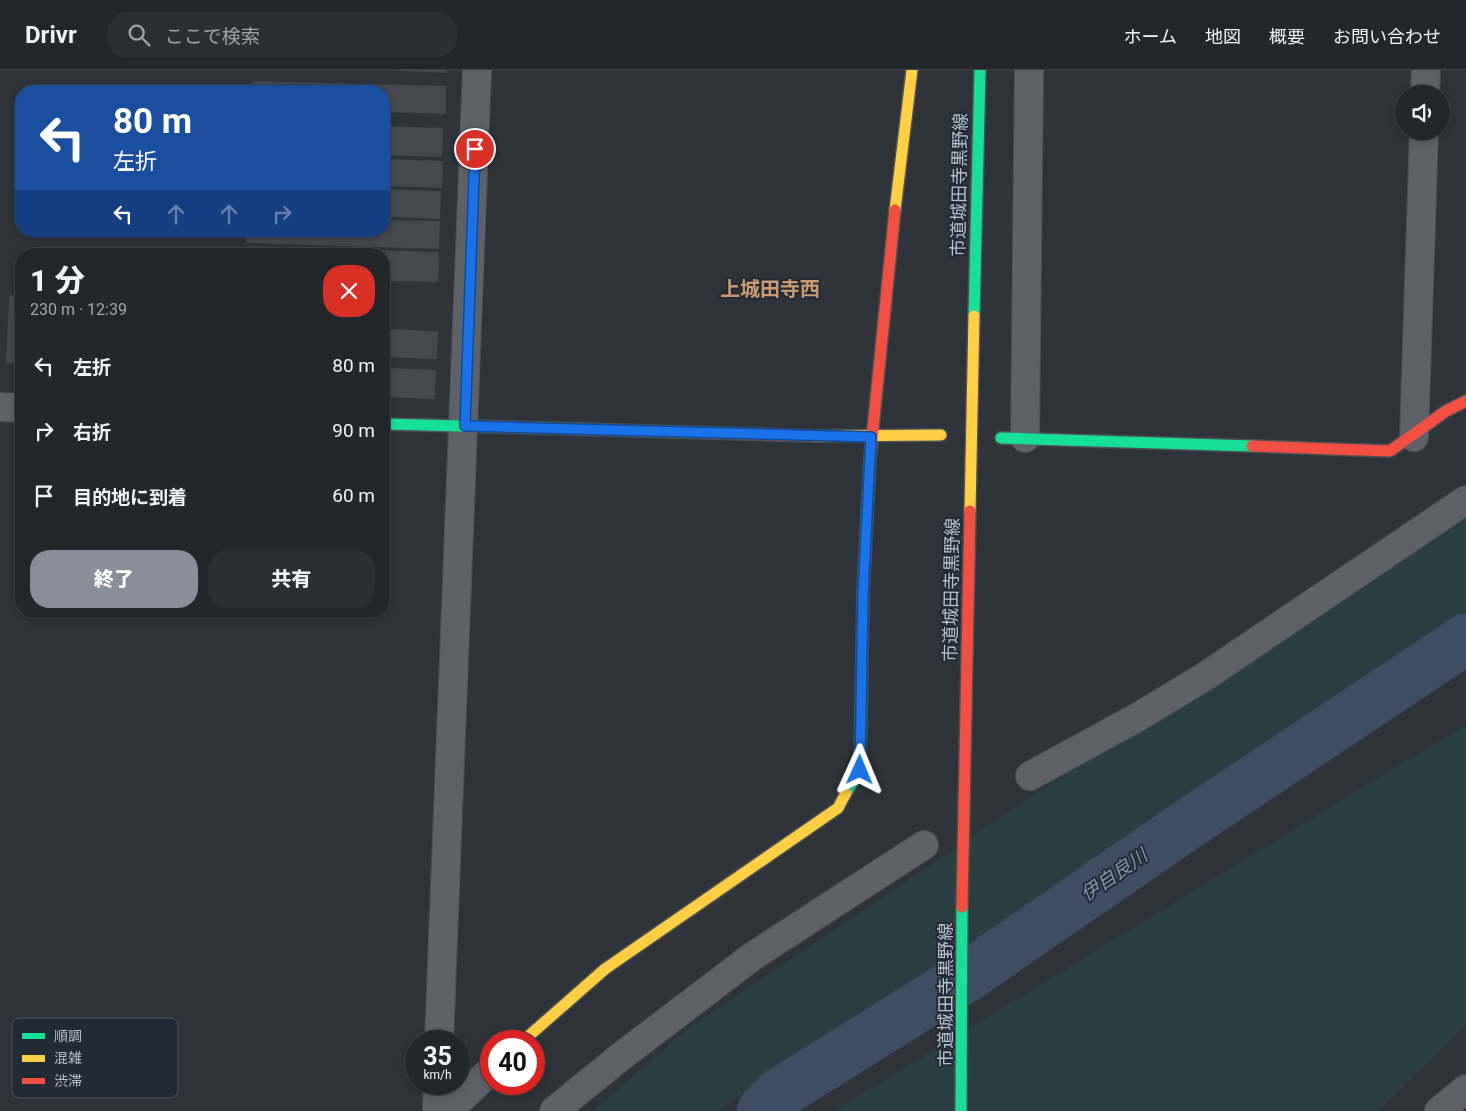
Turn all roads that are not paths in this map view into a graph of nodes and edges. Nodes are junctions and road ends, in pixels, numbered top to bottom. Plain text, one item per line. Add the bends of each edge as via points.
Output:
1 (477, 70) edge
2 (912, 70) edge
3 (980, 70) edge
4 (1028, 70) edge
5 (1426, 70) edge
6 (1425, 85) edge
7 (1424, 140) edge
8 (1466, 401) edge
9 (0, 407) edge
10 (15, 408) edge
11 (390, 424) edge
12 (465, 426) junction
13 (941, 435) dead end
14 (871, 437) junction
15 (1414, 437) junction
16 (1013, 438) joint
17 (1466, 500) edge
18 (1030, 776) dead end
19 (924, 845) dead end
20 (439, 1030) edge
21 (535, 1030) edge
22 (480, 1080) edge
23 (1466, 1089) edge
24 (437, 1095) edge
25 (436, 1111) edge
26 (448, 1111) edge
27 (554, 1111) edge
28 (961, 1111) edge
29 (1439, 1111) edge

1 - 12 street
2 - 14 street
3 - 28 street, 市道城田寺黒野線 via 963,822
4 - 16 street
5 - 6 street
7 - 15 street
8 - 15 street via 1446,411
9 - 10 street
11 - 12 street
12 - 14 street
12 - 20 street
13 - 14 street
14 - 21 street via 863,594 860,770 838,808 605,969
15 - 16 street via 1390,452
17 - 18 street via 1204,677
19 - 27 street via 753,956
22 - 26 street
23 - 29 street
24 - 25 street

